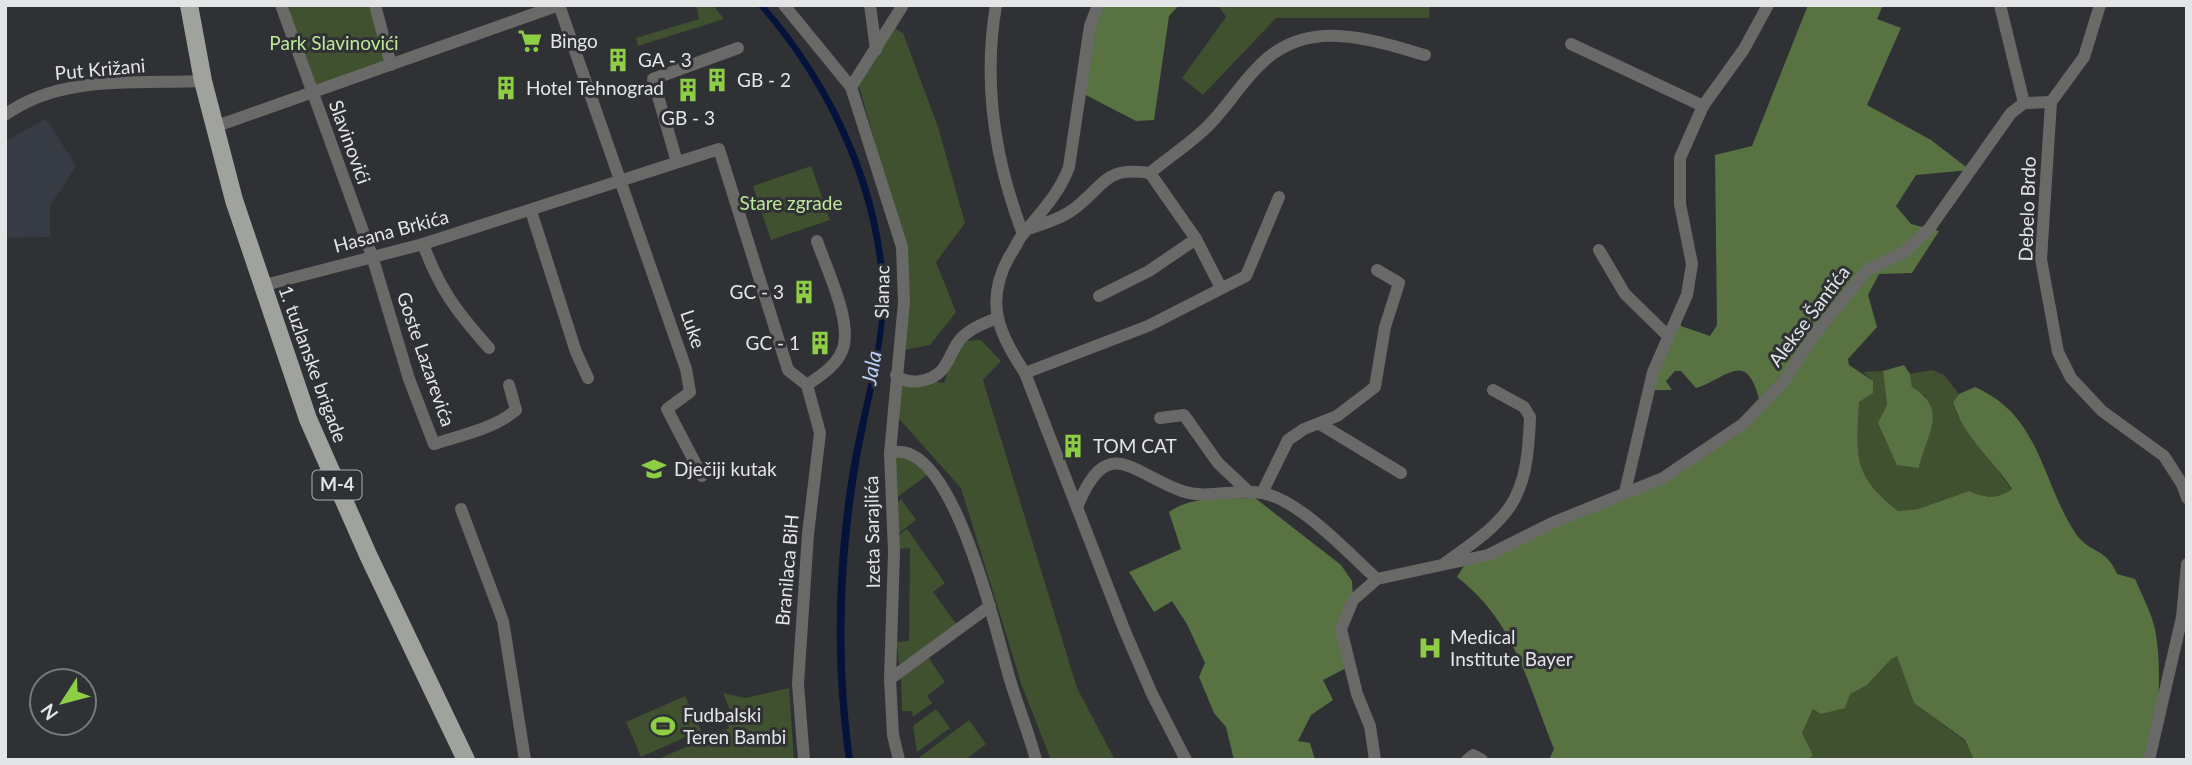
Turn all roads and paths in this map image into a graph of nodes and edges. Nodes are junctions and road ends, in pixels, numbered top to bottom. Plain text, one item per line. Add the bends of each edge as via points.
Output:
1 (189, 5) edge
2 (281, 5) edge
3 (375, 5) edge
4 (784, 5) edge
5 (903, 5) edge
6 (996, 5) edge
7 (1098, 5) edge
8 (1768, 5) edge
9 (2000, 5) edge
10 (2100, 5) edge
11 (867, 8) edge
12 (1571, 44) dead end
13 (738, 48) dead end
14 (876, 50) junction
15 (1425, 55) dead end
16 (391, 65) junction
17 (203, 81) junction
18 (851, 87) junction
19 (310, 91) junction
20 (2051, 102) junction
21 (2024, 103) junction
22 (1703, 106) junction
23 (5, 116) edge
24 (214, 127) junction
25 (719, 149) joint
26 (677, 162) junction
27 (1150, 173) junction
28 (622, 182) junction
29 (1279, 197) dead end
30 (531, 211) junction
31 (1026, 231) junction
32 (1196, 239) junction
33 (817, 241) dead end
34 (423, 244) junction
35 (1599, 250) dead end
36 (372, 257) junction
37 (1377, 270) dead end
38 (261, 286) junction
39 (1221, 288) junction
40 (1099, 296) dead end
41 (997, 318) junction
42 (1667, 335) junction
43 (489, 348) dead end
44 (1025, 373) junction
45 (896, 375) junction
46 (588, 378) dead end
47 (509, 385) dead end
48 (807, 385) junction
49 (1493, 390) dead end
50 (1160, 418) dead end
51 (1320, 424) junction
52 (890, 453) junction
53 (1401, 473) dead end
54 (702, 476) dead end
55 (1625, 492) junction
56 (1256, 493) junction
57 (2187, 498) edge
58 (1077, 507) junction
59 (461, 509) dead end
60 (2187, 564) edge
61 (1442, 565) junction
62 (1377, 579) junction
63 (990, 606) junction
64 (890, 679) junction
65 (466, 760) edge
66 (525, 760) edge
67 (804, 760) edge
68 (899, 760) edge
69 (1036, 760) edge
70 (1186, 760) edge
71 (1375, 760) edge
72 (1467, 760) edge
73 (1482, 760) edge
74 (2149, 760) edge

1 - 17 main road, M-4
2 - 19 street
3 - 16 street
4 - 18 street, Slanac
5 - 14 street
6 - 31 street via 989,82 999,154
7 - 31 street via 1090,26 1069,167 1061,188
8 - 22 street via 1744,49
9 - 21 street
10 - 20 street via 2084,57
11 - 14 street
12 - 22 street
13 - 26 street via 653,79
14 - 18 street
15 - 27 street via 1350,35 1311,36 1284,45 1259,65 1207,128
16 - 19 street, Slavinovići
16 - 28 street, Slavinovići via 559,5
17 - 23 street, Put Križani via 62,88 35,97
17 - 24 main road, M-4
18 - 45 street, Slanac via 902,247 904,302
19 - 24 street
19 - 36 street, Slavinovići
20 - 21 street
20 - 57 street, Debelo Brdo via 2042,259 2059,352 2071,378 2102,411 2164,456
21 - 55 street, Alekse Šantića via 1985,146 1929,229 1903,253 1867,270 1784,381 1743,424 1679,469
22 - 42 street via 1680,158 1680,204 1692,264 1687,295
24 - 38 main road, 1. tuzlanske brigade / M-4
25 - 26 street, Hasana Brkića
25 - 48 street, Branilaca BiH via 788,370
26 - 28 street, Hasana Brkića
27 - 31 street via 1128,169 1116,173 1068,213
27 - 32 street
28 - 30 street, Hasana Brkića
28 - 54 street, Luke via 686,369 690,393 667,409
29 - 39 street via 1251,269
30 - 34 street, Hasana Brkića
30 - 46 street
31 - 41 street via 999,275
32 - 39 street
32 - 40 street via 1149,271
33 - 48 street via 846,337 842,353 830,369
34 - 36 street, Hasana Brkića
34 - 43 street via 437,282
35 - 42 street via 1625,293
36 - 38 street, Hasana Brkića
36 - 47 street, Goste Lazarevića via 434,443 479,430 516,410
37 - 51 street via 1399,283 1374,387
38 - 65 main road, 1. tuzlanske brigade / M-4 via 314,432
39 - 44 street via 1148,326
41 - 44 street via 1005,343
41 - 45 street via 959,341 941,371 931,378 918,382
42 - 55 street via 1653,372
44 - 58 street
45 - 52 street, Slanac
48 - 67 street, Branilaca BiH via 820,433 798,684
49 - 61 street, Alekse Šantića via 1524,407 1530,417 1519,490 1513,506 1492,530
50 - 56 street via 1184,415 1218,464
51 - 53 street
51 - 56 street via 1288,440
52 - 63 street, Izeta Sarajlića via 913,456 939,482 977,559
52 - 64 street, Izeta Sarajlića via 894,552
55 - 61 street, Alekse Šantića via 1488,555
56 - 58 street via 1182,491 1130,465 1115,464 1104,465 1095,474
56 - 62 street via 1286,501
58 - 70 street via 1152,694
59 - 66 street via 503,621
60 - 74 street via 2182,617
61 - 62 street, Alekse Šantića
62 - 71 street via 1353,600 1341,629 1370,726
63 - 64 street
63 - 69 street, Izeta Sarajlića
64 - 68 street, Izeta Sarajlića
72 - 73 street via 1473,755

